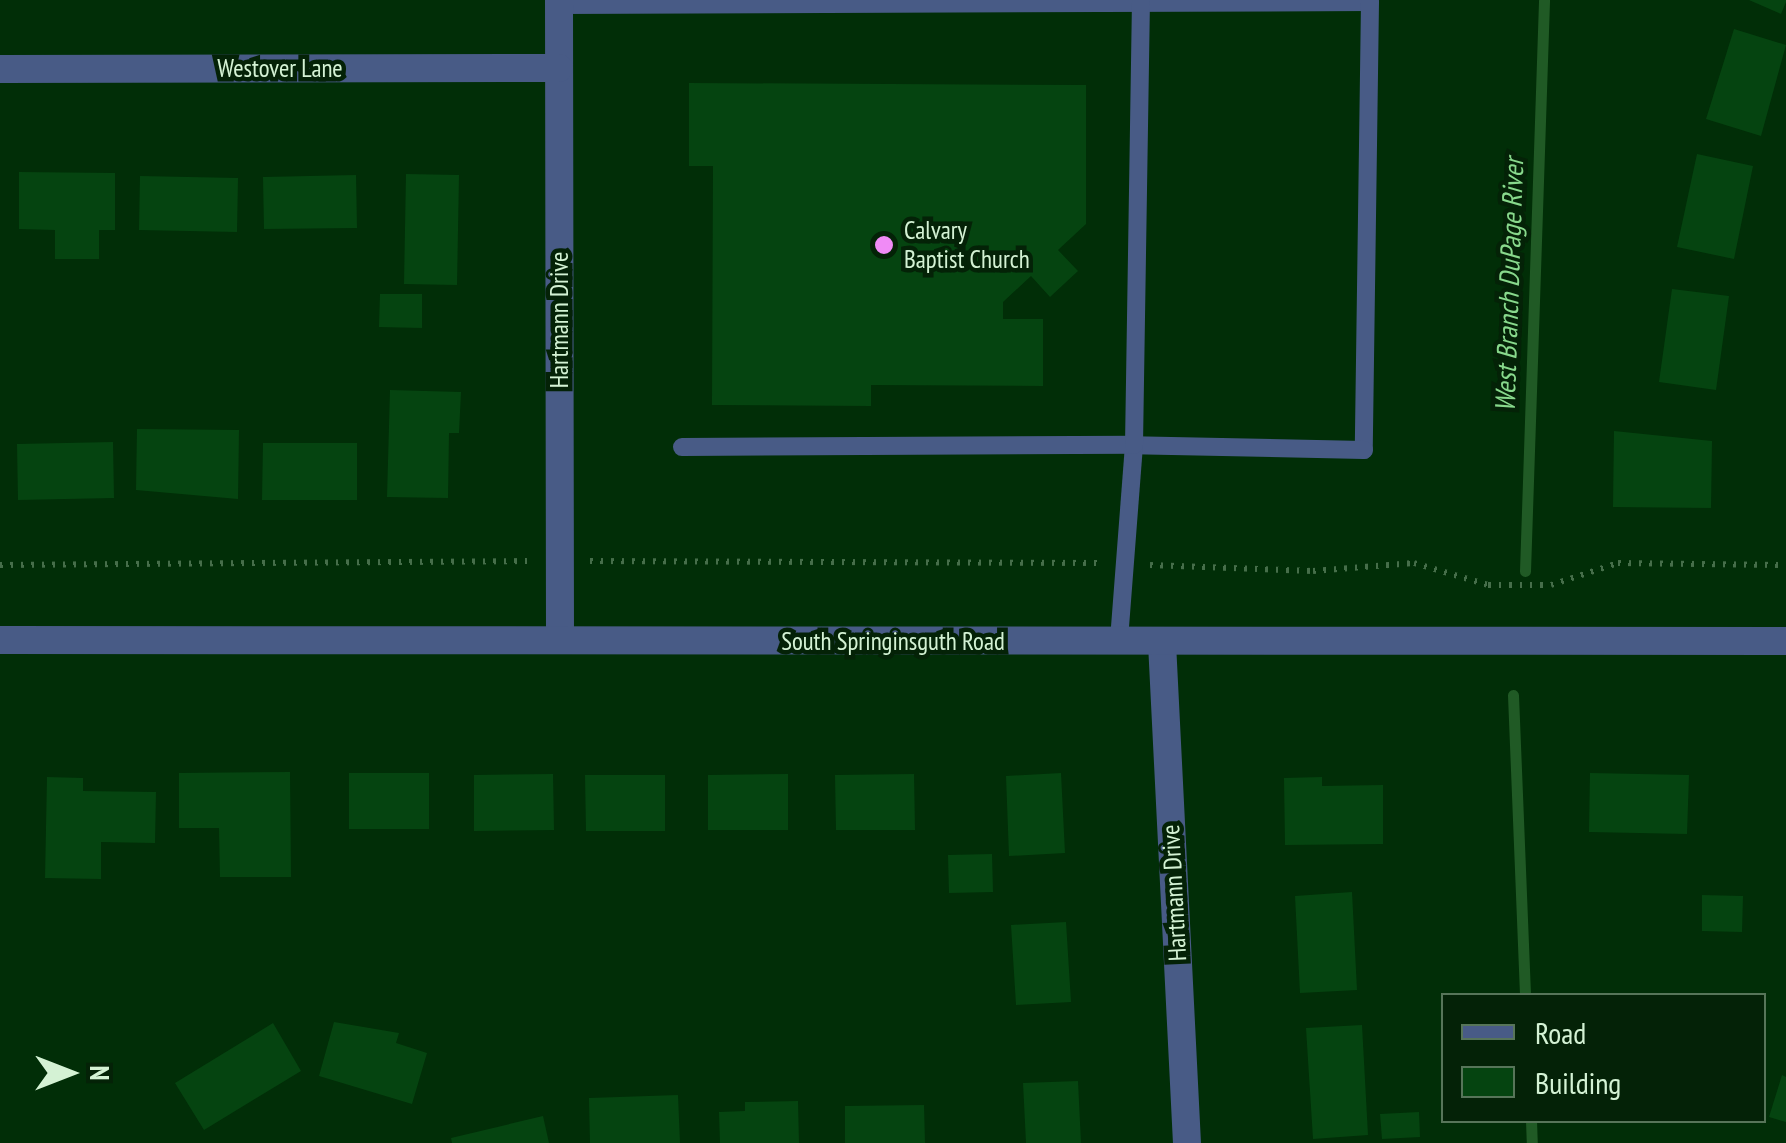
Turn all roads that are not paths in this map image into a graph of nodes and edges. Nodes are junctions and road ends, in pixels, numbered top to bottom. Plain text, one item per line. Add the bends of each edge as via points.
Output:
1 (559, 3) edge
2 (1141, 3) junction
3 (559, 68) junction
4 (0, 69) edge
5 (1134, 445) junction
6 (682, 447) dead end
7 (0, 640) edge
8 (560, 640) junction
9 (1786, 641) edge
10 (1119, 642) junction
11 (1162, 643) junction
12 (1188, 1143) edge

1 - 2 lane
1 - 3 street, Hartmann Drive
2 - 5 lane
2 - 5 lane via 1370,2 1364,450
3 - 4 street, Westover Lane
3 - 8 street, Hartmann Drive
5 - 6 lane
5 - 10 lane
7 - 8 street, South Springinsguth Road
8 - 10 street, South Springinsguth Road
9 - 11 street, South Springinsguth Road
10 - 11 street, South Springinsguth Road
11 - 12 street, Hartmann Drive

